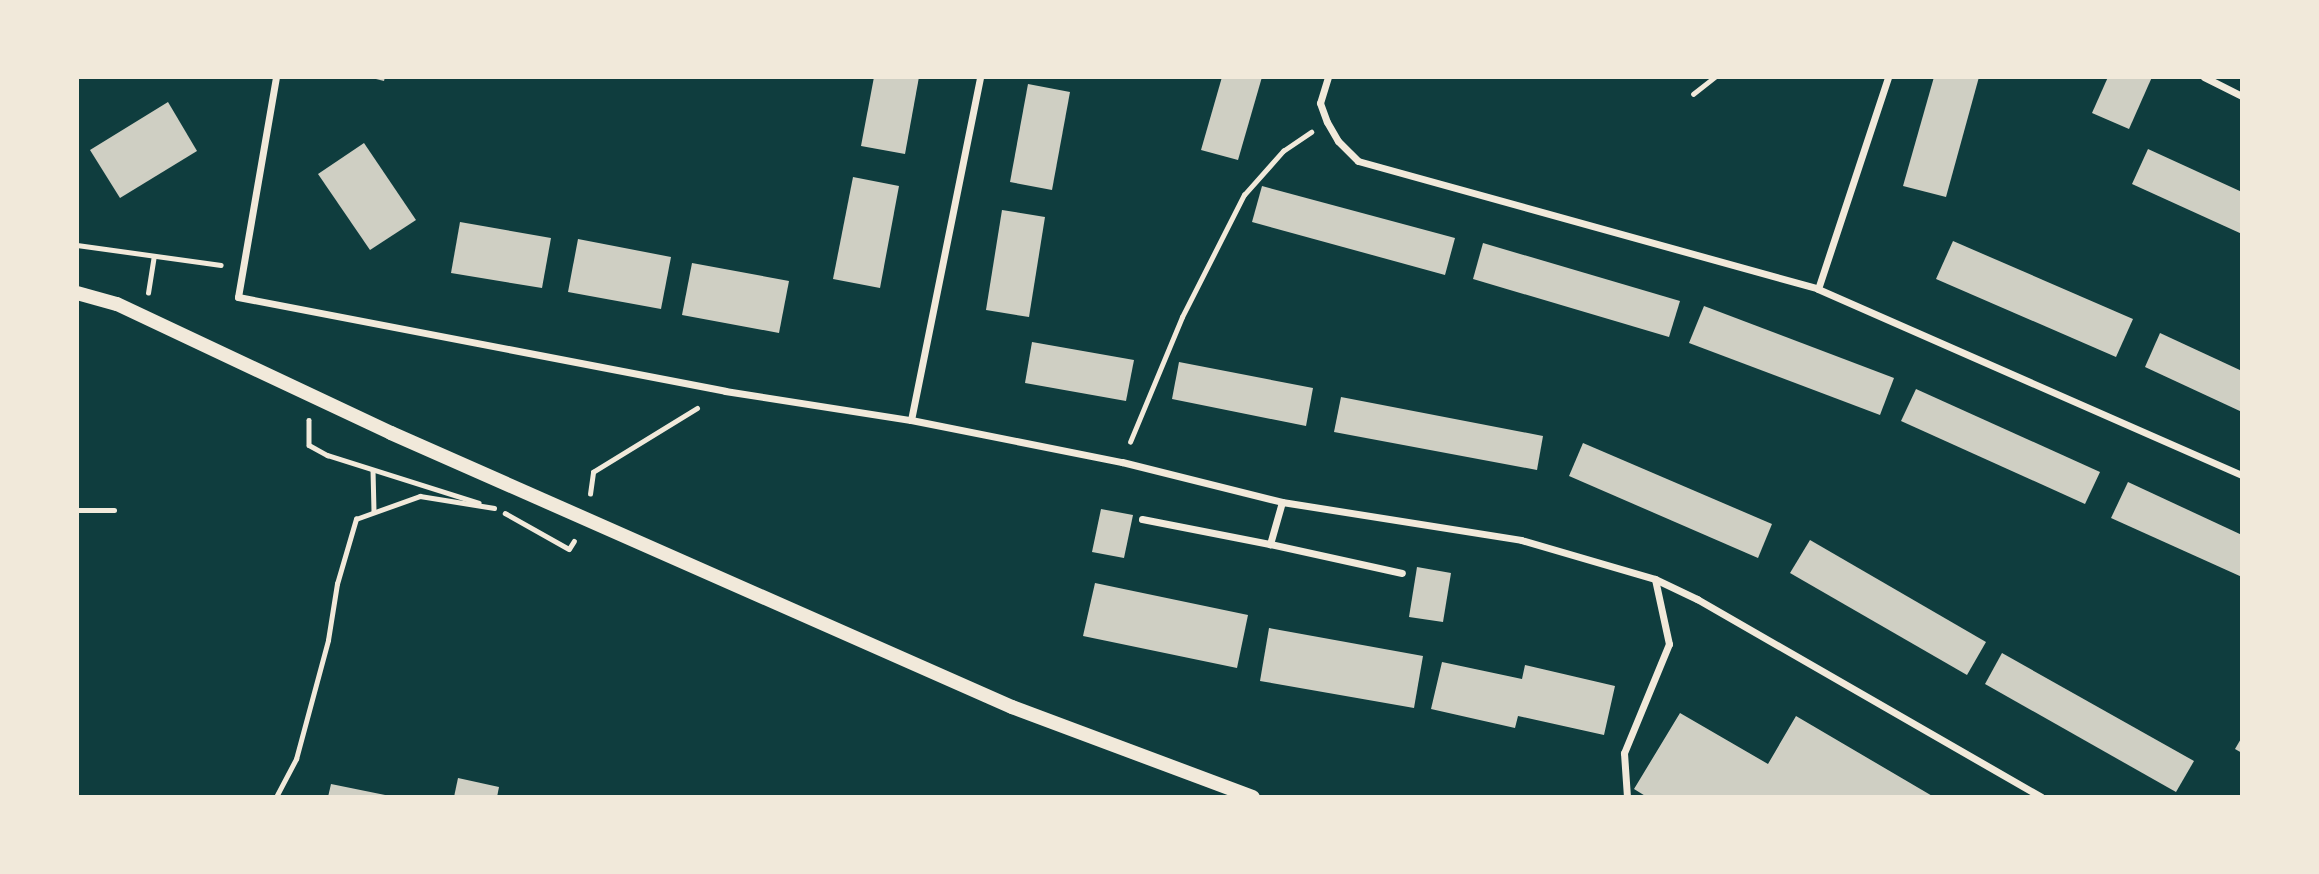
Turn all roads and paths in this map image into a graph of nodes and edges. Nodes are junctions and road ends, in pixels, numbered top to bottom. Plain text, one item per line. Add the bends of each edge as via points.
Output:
1 (276, 77) edge
2 (980, 77) edge
3 (1328, 77) edge
4 (1715, 77) edge
5 (1888, 77) edge
6 (2204, 77) edge
7 (1693, 94) dead end
8 (2242, 96) edge
9 (1327, 122) junction
10 (77, 245) edge
11 (154, 256) junction
12 (243, 268) junction
13 (1818, 289) junction
14 (77, 293) edge
15 (144, 316) junction
16 (725, 391) junction
17 (309, 394) junction
18 (911, 420) junction
19 (1122, 462) junction
20 (373, 470) junction
21 (2242, 475) edge
22 (1282, 502) junction
23 (497, 509) junction
24 (77, 510) edge
25 (114, 510) dead end
26 (374, 512) junction
27 (587, 518) junction
28 (1142, 519) dead end
29 (1270, 544) junction
30 (1402, 573) dead end
31 (1655, 579) junction
32 (275, 797) edge
33 (1253, 797) edge
34 (1626, 797) edge
35 (2041, 797) edge

1 - 12 street
2 - 18 street
3 - 9 street via 1320,103
4 - 7 path
5 - 13 street
6 - 8 street
9 - 13 street via 1358,161
9 - 19 path via 1283,150 1244,195 1182,317
10 - 11 path
11 - 12 path
11 - 15 path
12 - 16 street via 238,297
13 - 21 street
14 - 15 main road
15 - 17 main road
16 - 18 street
16 - 27 path via 593,472
17 - 20 path via 309,445
17 - 27 main road
18 - 19 street
19 - 22 street
20 - 23 path
20 - 26 path
22 - 29 street
22 - 31 street via 1521,540
23 - 26 path via 420,496
23 - 27 path via 569,549
24 - 25 lane
26 - 32 path via 356,519 296,759
27 - 33 main road via 1012,707
28 - 29 street
29 - 30 street
31 - 34 street via 1668,644 1624,753
31 - 35 street

